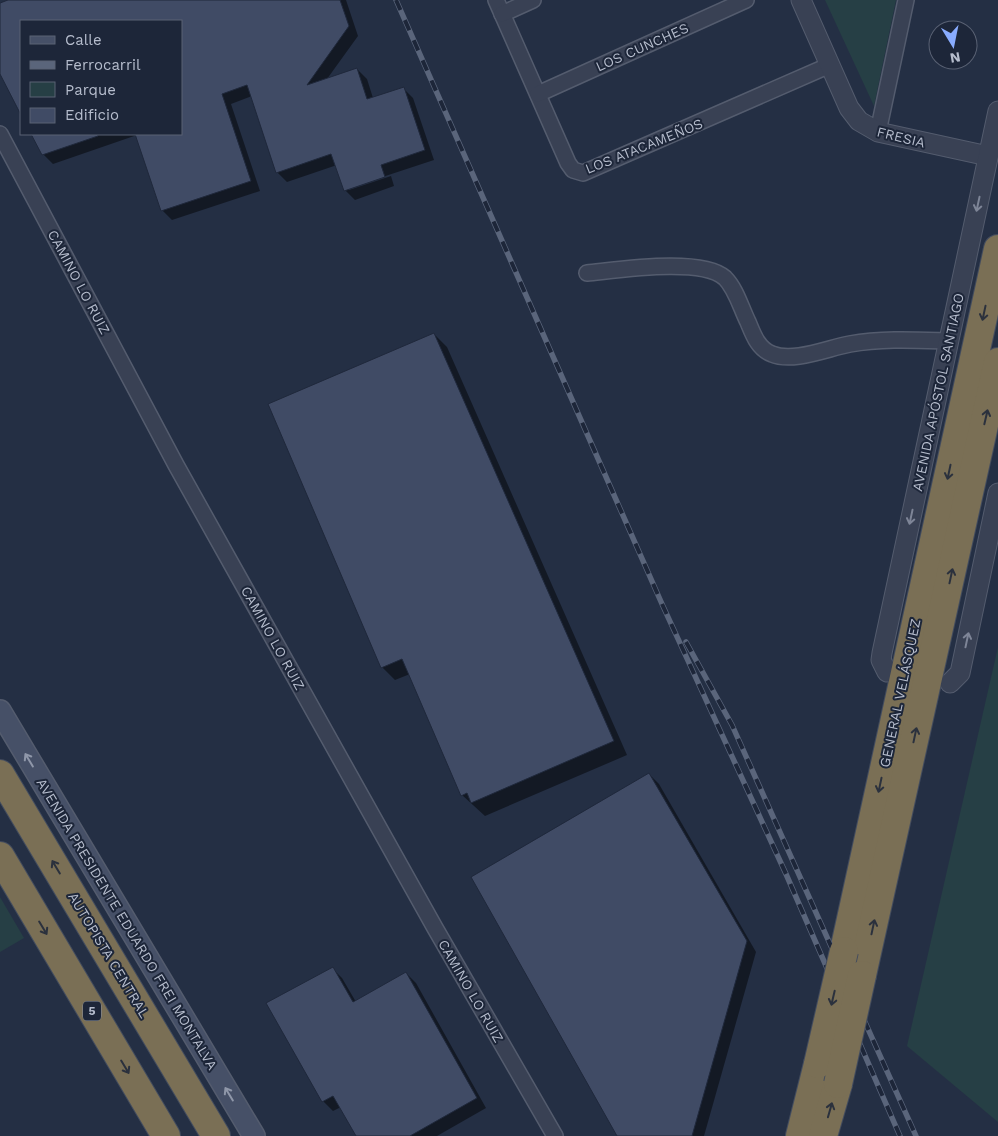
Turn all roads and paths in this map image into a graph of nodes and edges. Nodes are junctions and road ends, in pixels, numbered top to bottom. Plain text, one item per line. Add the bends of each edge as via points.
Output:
1 (533, 0) edge
2 (746, 0) edge
3 (801, 0) edge
4 (906, 0) edge
5 (499, 7) edge
6 (830, 66) junction
7 (538, 94) junction
8 (998, 111) edge
9 (878, 132) junction
10 (0, 134) edge
11 (988, 156) junction
12 (998, 249) edge
13 (587, 272) dead end
14 (949, 341) junction
15 (998, 362) edge
16 (998, 493) edge
17 (887, 672) dead end
18 (950, 683) dead end
19 (0, 711) edge
20 (0, 774) edge
21 (0, 856) edge
22 (166, 1136) edge
23 (216, 1136) edge
24 (254, 1136) edge
25 (555, 1136) edge
26 (800, 1136) edge
27 (823, 1136) edge

1 - 5 street
2 - 7 street, LOS CUNCHES
3 - 6 street, FRESIA
4 - 9 street
5 - 7 street, LOS ATACAMEÑOS
6 - 7 street, LOS ATACAMEÑOS via 582,173 570,167
6 - 9 street, FRESIA via 854,115 866,127
8 - 11 street, AVENIDA APÓSTOL SANTIAGO
9 - 11 street, FRESIA
10 - 25 street, CAMINO LO RUIZ via 176,465
11 -> 14 street, AVENIDA APÓSTOL SANTIAGO
12 -> 26 highway, GENERAL VELÁSQUEZ, bridge via 844,951
13 - 14 street via 663,266 715,272 731,285 757,343 767,352 782,357 850,344
14 -> 17 street, AVENIDA APÓSTOL SANTIAGO via 882,653 881,660
27 -> 15 highway, GENERAL VELÁSQUEZ, bridge via 838,1084
18 -> 16 street via 960,673
24 -> 19 main road, AVENIDA PRESIDENTE EDUARDO FREI MONTALVA
23 -> 20 highway, AUTOPISTA CENTRAL
21 -> 22 highway, 5

